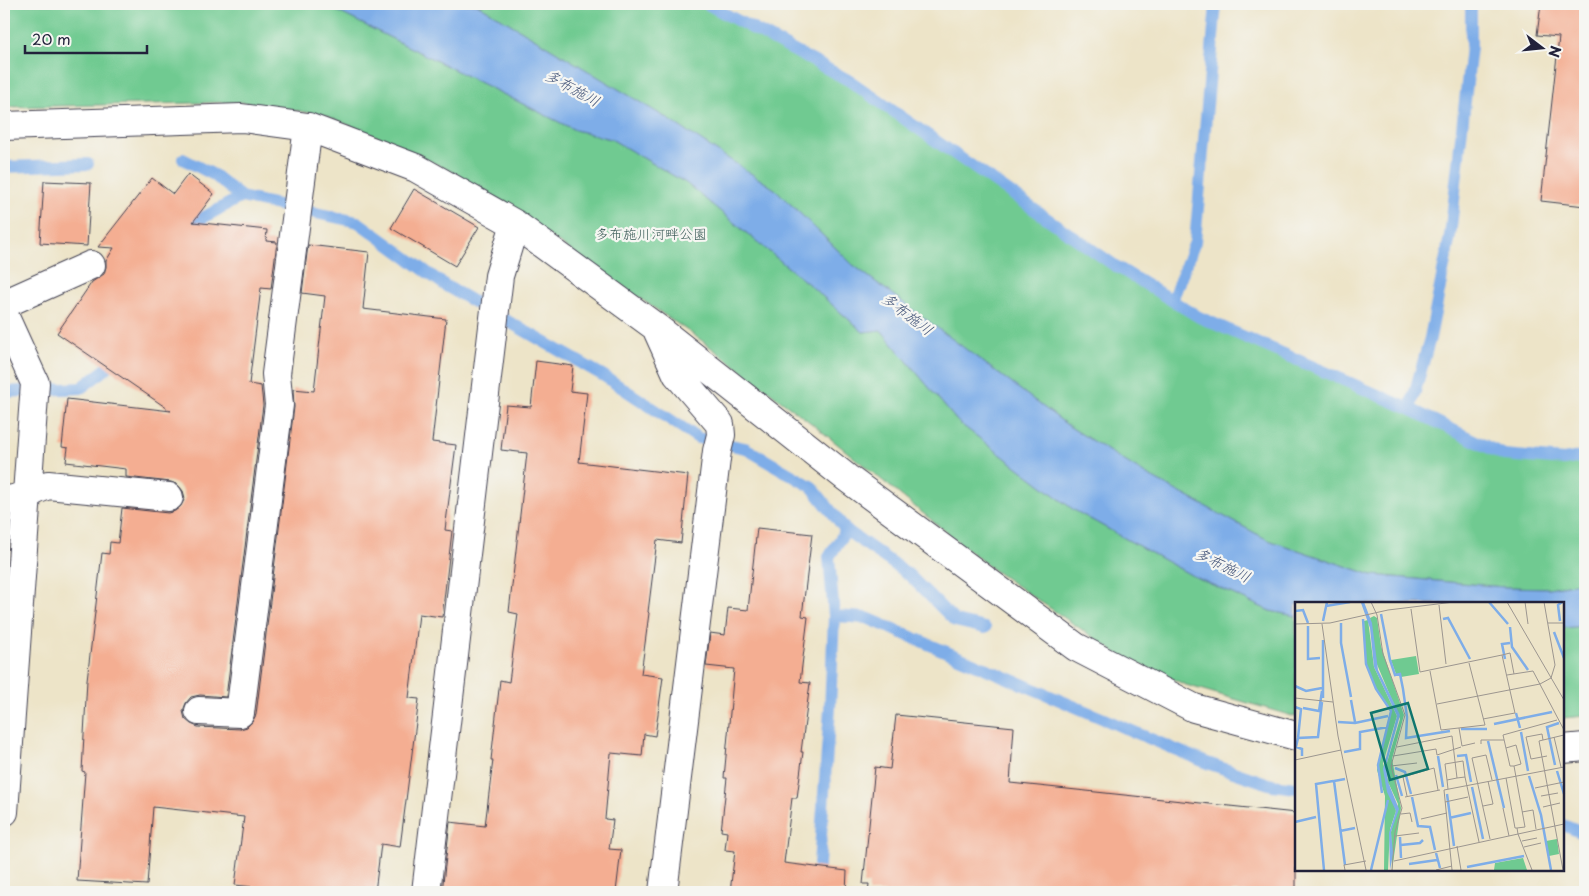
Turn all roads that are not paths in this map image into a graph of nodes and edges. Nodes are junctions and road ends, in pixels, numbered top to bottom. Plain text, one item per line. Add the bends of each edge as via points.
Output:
1 (4, 126) edge
2 (308, 127) junction
3 (515, 224) junction
4 (91, 265) dead end
5 (4, 304) edge
6 (4, 315) edge
7 (657, 328) junction
8 (15, 496) edge
9 (169, 497) dead end
10 (200, 711) dead end
11 (1295, 736) edge
12 (1585, 748) edge
13 (1564, 749) edge
14 (4, 812) edge
15 (426, 892) edge
16 (663, 892) edge

1 - 2 street via 242,118
2 - 3 street via 416,168
2 - 10 street via 276,374 279,405 240,713
3 - 7 street
3 - 15 street via 499,276
4 - 5 street
6 - 8 street via 35,394
7 - 11 street via 847,478 1076,647 1194,708
7 - 16 street via 677,374 720,424
8 - 9 street via 48,485
8 - 14 street
12 - 13 street

